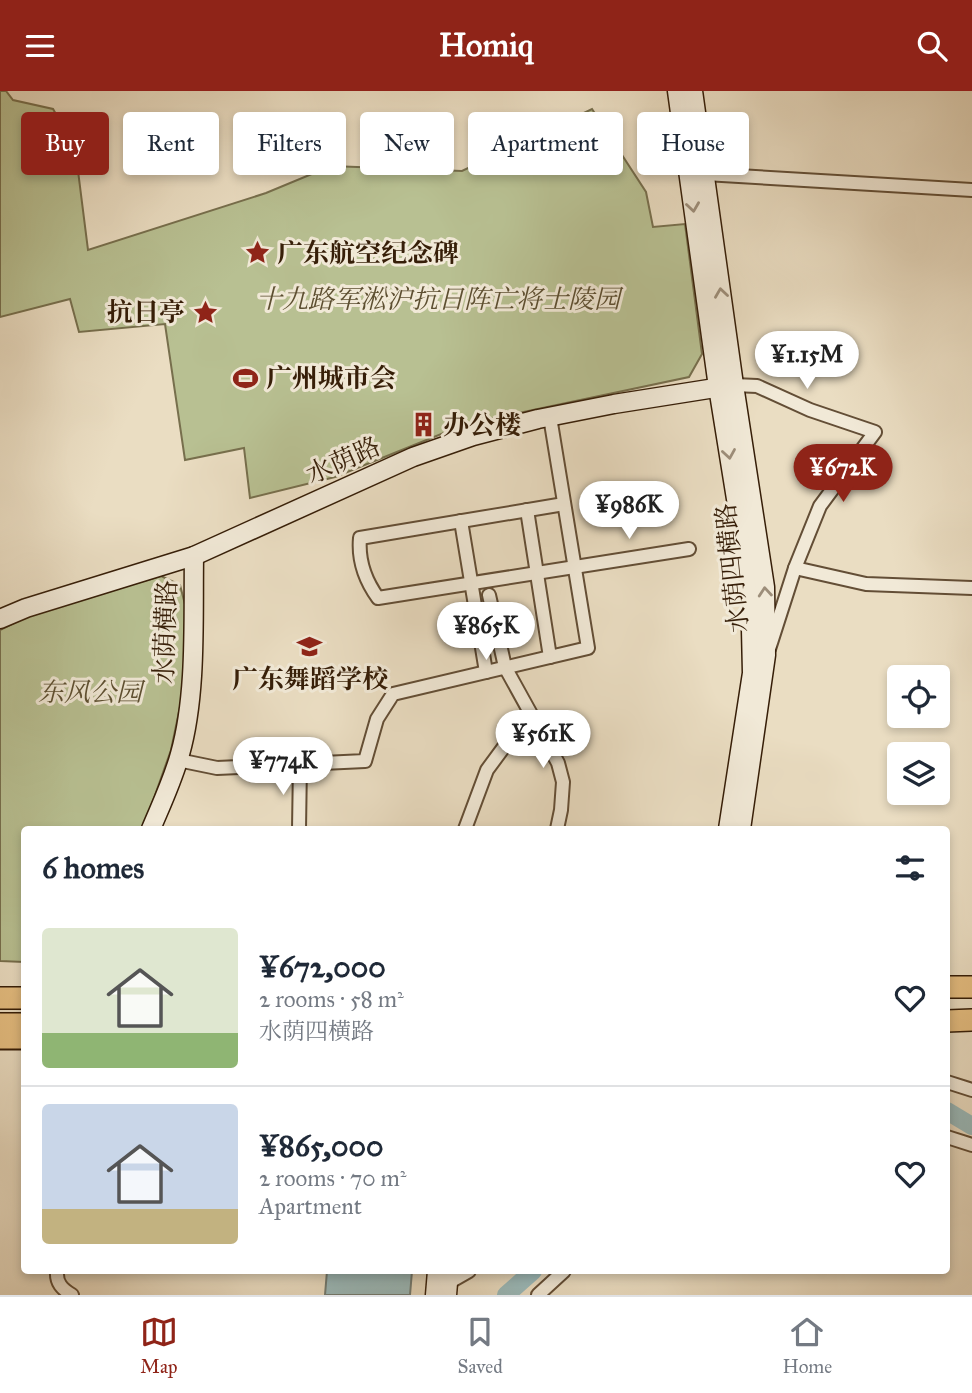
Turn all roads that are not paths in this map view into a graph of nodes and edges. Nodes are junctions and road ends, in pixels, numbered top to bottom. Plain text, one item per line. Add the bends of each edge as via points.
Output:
1 (677, 91) edge
2 (693, 91) edge
3 (696, 112) edge
4 (705, 175) edge
5 (722, 175) edge
6 (972, 190) edge
7 (726, 386) junction
8 (550, 417) junction
9 (564, 504) junction
10 (527, 510) junction
11 (461, 521) junction
12 (688, 549) dead end
13 (194, 556) junction
14 (574, 566) junction
15 (795, 568) junction
16 (537, 573) junction
17 (471, 584) junction
18 (972, 588) edge
19 (489, 595) dead end
20 (0, 619) edge
21 (766, 655) junction
22 (550, 657) junction
23 (505, 667) junction
24 (486, 672) junction
25 (529, 713) junction
26 (178, 760) junction
27 (300, 764) junction
28 (152, 826) edge
29 (299, 826) edge
30 (466, 826) edge
31 (558, 826) edge
32 (728, 826) edge
33 (741, 826) edge
34 (950, 987) edge
35 (972, 987) edge
36 (0, 998) edge
37 (21, 998) edge
38 (972, 1020) edge
39 (950, 1021) edge
40 (0, 1024) edge
41 (21, 1024) edge
42 (0, 1039) edge
43 (21, 1039) edge
44 (950, 1083) edge
45 (972, 1090) edge
46 (950, 1138) edge
47 (972, 1145) edge
48 (57, 1274) edge
49 (462, 1274) edge
50 (561, 1274) edge
51 (443, 1283) edge
52 (72, 1295) edge
53 (538, 1295) edge

1 -> 7 main road
2 - 3 main road
7 -> 4 main road
5 - 6 street
7 - 8 main road, 水荫路
7 - 15 street via 757,386 875,432 820,506
21 -> 7 main road, 水荫四横路 via 765,587
7 -> 32 main road, 水荫四横路 via 752,628 752,673
8 - 9 street
8 - 13 main road, 水荫路 via 413,457
9 - 10 street
9 - 14 street
10 - 11 street
10 - 16 street
11 - 17 street
11 - 17 street via 360,538 359,549 366,582 378,598
12 - 14 street
13 - 20 main road, 水荫路
13 - 26 main road, 水荫横路 via 190,687
14 - 16 street
14 - 22 street via 588,648
15 - 18 street via 866,584
15 - 21 street
16 - 17 street
16 - 22 street
17 - 24 street
19 - 23 street
21 - 33 main road, 水荫四横路
22 - 23 street
23 - 24 street
23 - 25 street
24 - 27 street via 393,694 377,719 365,761
25 - 30 street via 487,770
25 - 31 street via 558,763 563,782
26 - 27 street via 217,768
26 - 28 main road, 水荫横路
27 - 29 street
34 - 35 highway
36 - 37 highway
38 - 39 highway
40 - 41 highway
42 - 43 main road
44 - 45 street
46 - 47 street
48 - 52 street via 64,1290
49 - 51 street
50 - 53 street

